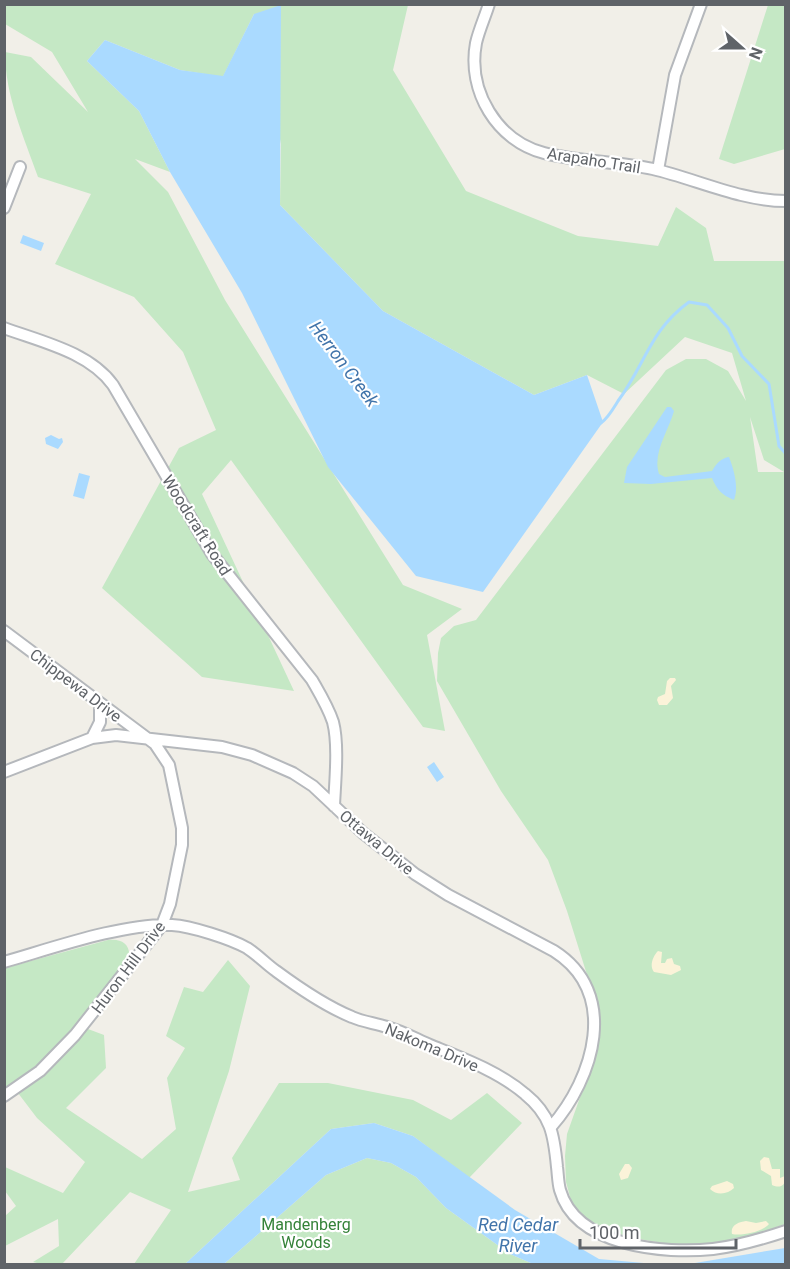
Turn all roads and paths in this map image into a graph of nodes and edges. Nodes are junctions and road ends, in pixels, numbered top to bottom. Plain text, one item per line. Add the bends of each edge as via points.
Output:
1 (489, 4) edge
2 (701, 4) edge
3 (20, 167) dead end
4 (658, 170) junction
5 (786, 201) edge
6 (4, 208) edge
7 (4, 328) edge
8 (4, 631) edge
9 (100, 705) junction
10 (92, 738) junction
11 (148, 738) junction
12 (4, 772) edge
13 (334, 806) junction
14 (162, 925) junction
15 (4, 962) edge
16 (4, 1096) edge
17 (552, 1127) junction
18 (786, 1231) edge

1 - 4 street, Arapaho Trail via 476,44 475,67 483,101 503,129 542,152
2 - 4 street via 675,75
3 - 6 street
4 - 5 street, Arapaho Trail via 748,197
7 - 13 street, Woodcraft Road via 88,361 113,385 212,554 321,695 333,724
8 - 9 street, Chippewa Drive
9 - 10 street via 100,722
9 - 11 street, Chippewa Drive
10 - 11 street, Ottawa Drive
10 - 12 street, Ottawa Drive
11 - 13 street, Ottawa Drive via 222,747 252,756 293,773
11 - 14 street, Huron Hill Drive via 168,765 182,828 170,904
13 - 17 street, Ottawa Drive via 415,874 554,951 577,972 593,1008 596,1030 579,1087
14 - 15 street, Nakoma Drive via 110,933
14 - 16 street, Huron Hill Drive via 75,1035 46,1065
14 - 17 street, Nakoma Drive via 178,925 233,941 345,1014 399,1031 479,1066 524,1092
17 - 18 street, Nakoma Drive via 563,1198 577,1218 599,1234 638,1245 694,1250 737,1245

